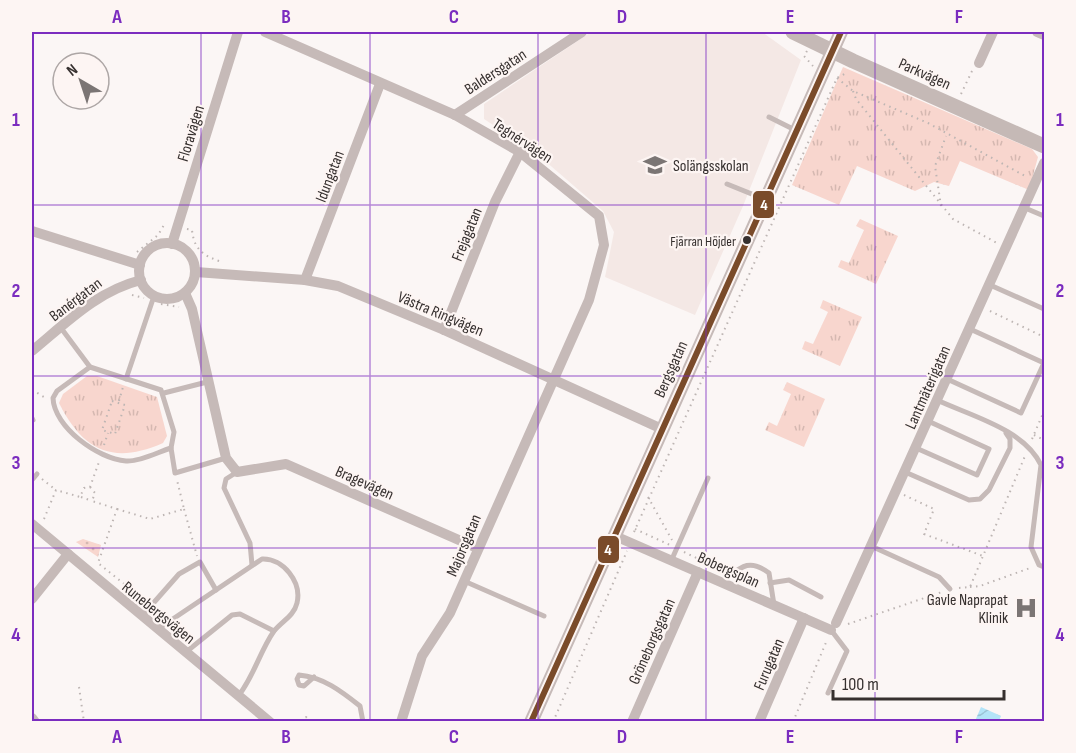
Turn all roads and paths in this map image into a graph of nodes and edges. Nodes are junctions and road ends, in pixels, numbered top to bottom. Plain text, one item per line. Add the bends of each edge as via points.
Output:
1 (238, 32) edge
2 (265, 32) edge
3 (582, 32) edge
4 (793, 32) edge
5 (841, 32) edge
6 (993, 32) edge
7 (1037, 32) edge
8 (1044, 35) edge
9 (832, 51) junction
10 (853, 61) junction
11 (979, 63) joint
12 (837, 78) junction
13 (380, 84) junction
14 (854, 91) junction
15 (960, 97) dead end
16 (455, 115) junction
17 (769, 117) dead end
18 (796, 131) junction
19 (946, 135) junction
20 (1044, 146) edge
21 (520, 152) junction
22 (1044, 163) edge
23 (1037, 181) junction
24 (727, 184) dead end
25 (765, 200) junction
26 (941, 206) junction
27 (1025, 208) junction
28 (1044, 216) edge
29 (32, 231) edge
30 (172, 244) junction
31 (999, 244) dead end
32 (140, 265) junction
33 (196, 272) junction
34 (141, 280) junction
35 (305, 280) junction
36 (990, 285) junction
37 (185, 293) junction
38 (154, 296) junction
39 (980, 307) junction
40 (1044, 309) edge
41 (61, 328) junction
42 (970, 328) junction
43 (444, 330) junction
44 (1044, 337) edge
45 (32, 351) edge
46 (90, 367) junction
47 (126, 379) junction
48 (554, 379) junction
49 (947, 379) junction
50 (207, 382) junction
51 (32, 392) edge
52 (164, 393) junction
53 (53, 398) junction
54 (938, 400) junction
55 (119, 401) junction
56 (1044, 411) edge
57 (928, 421) junction
58 (662, 429) junction
59 (1004, 430) junction
60 (1034, 435) junction
61 (1044, 440) edge
62 (1029, 447) junction
63 (171, 448) junction
64 (916, 448) junction
65 (226, 458) junction
66 (99, 461) dead end
67 (905, 471) junction
68 (237, 472) junction
69 (175, 473) junction
70 (37, 474) joint
71 (708, 478) dead end
72 (32, 480) edge
73 (90, 487) junction
74 (56, 490) junction
75 (896, 492) junction
76 (80, 497) junction
77 (649, 498) junction
78 (92, 501) junction
79 (117, 509) junction
80 (184, 510) junction
81 (35, 519) edge
82 (615, 536) junction
83 (630, 543) junction
84 (871, 546) junction
85 (477, 548) junction
86 (68, 554) junction
87 (674, 554) junction
88 (983, 556) junction
89 (200, 562) junction
90 (252, 565) junction
91 (1042, 566) edge
92 (698, 572) junction
93 (464, 581) junction
94 (723, 582) junction
95 (770, 583) junction
96 (970, 587) junction
97 (950, 589) junction
98 (216, 590) junction
99 (821, 597) dead end
100 (32, 599) edge
101 (151, 605) junction
102 (774, 605) junction
103 (142, 616) junction
104 (544, 616) dead end
105 (804, 618) junction
106 (834, 626) junction
107 (158, 629) junction
108 (274, 631) junction
109 (186, 652) junction
110 (314, 677) dead end
111 (79, 687) dead end
112 (828, 693) dead end
113 (238, 696) junction
114 (32, 718) edge
115 (35, 722) edge
116 (84, 722) edge
117 (270, 722) edge
118 (302, 722) edge
119 (311, 722) edge
120 (363, 722) edge
121 (400, 722) edge
122 (531, 722) edge
123 (553, 722) edge
124 (632, 722) edge
125 (759, 722) edge
126 (793, 722) edge

1 - 30 street, Floravägen
2 - 13 street, Tegnérvägen
3 - 16 street, Baldersgatan
4 - 9 main road, Parkvägen
5 - 9 street, Bergsgatan
6 - 11 street
7 - 8 street
9 - 10 main road, Parkvägen
9 - 18 street, Bergsgatan
10 - 12 path via 845,74
10 - 20 main road, Parkvägen
11 - 15 path via 970,72
12 - 14 path
12 - 77 path
13 - 16 street, Tegnérvägen
13 - 35 street, Idungatan
14 - 19 path via 928,123
14 - 26 path via 856,99
16 - 21 street, Tegnérvägen
17 - 18 lane
18 - 25 street, Bergsgatan
19 - 23 path
19 - 26 path via 936,166
21 - 43 street, Frejagatan via 495,202
21 - 48 street, Tegnérvägen via 599,216 604,245 589,300
22 - 23 street, Lantmäterigatan
23 - 27 street, Lantmäterigatan
24 - 25 lane
25 - 58 street, Bergsgatan
26 - 31 path via 953,219
27 - 28 lane
27 - 36 street, Lantmäterigatan
29 - 32 street
30 - 32 street via 149,250
30 - 33 street via 192,257
32 - 34 street
33 - 35 street, Västra Ringvägen
33 - 37 street
34 - 38 street
34 - 41 street, Banérgatan via 101,295
35 - 43 street, Västra Ringvägen via 338,286
36 - 39 street, Lantmäterigatan
36 - 40 lane
37 - 38 street via 170,299
37 - 50 street
38 - 47 lane
39 - 42 street, Lantmäterigatan
39 - 44 path
41 - 45 street, Banérgatan
41 - 46 lane
42 - 49 street, Lantmäterigatan
42 - 49 lane via 1044,363 1021,413
43 - 48 street, Västra Ringvägen
46 - 47 lane
46 - 53 lane
47 - 52 lane via 157,387
47 - 55 path
48 - 58 street, Västra Ringvägen
48 - 85 street, Majorsgatan
49 - 54 street, Lantmäterigatan
50 - 52 lane
50 - 65 street
51 - 53 path
52 - 63 lane via 174,432
53 - 63 lane via 56,409 80,443 101,454 127,461
54 - 57 street, Lantmäterigatan
54 - 59 lane
55 - 55 path via 125,405 119,424 115,434 108,433 102,430 112,401
56 - 60 path
57 - 64 street, Lantmäterigatan
57 - 64 lane via 989,449 977,475
58 - 82 street, Bergsgatan
59 - 62 lane
59 - 67 lane via 1010,448 989,490 980,498 969,500
60 - 61 path
60 - 62 path
62 - 88 path
62 - 91 lane via 1041,465 1031,547
63 - 69 lane
64 - 67 street, Lantmäterigatan
65 - 68 street
65 - 69 lane
66 - 73 path
67 - 75 street, Lantmäterigatan
68 - 85 street, Bragevägen via 286,464
68 - 90 lane via 226,479 224,488 250,543
69 - 80 path
70 - 72 lane
70 - 74 path
71 - 87 lane
73 - 76 path
73 - 78 path via 95,493
74 - 76 path
74 - 81 path via 44,520
75 - 84 street, Lantmäterigatan
75 - 88 path via 934,510 924,534
76 - 78 path
77 - 83 path
77 - 87 path
78 - 79 path
79 - 80 path via 150,519
79 - 101 path via 98,563
80 - 89 path
81 - 86 street, Runebergsvägen
82 - 83 street, Bobergsplan
82 - 122 street, Bergsgatan
83 - 87 street, Bobergsplan
83 - 123 path
84 - 97 lane via 939,577
84 - 106 street, Lantmäterigatan
85 - 93 street, Majorsgatan
86 - 100 street
86 - 103 street, Runebergsvägen
87 - 92 street, Bobergsplan
88 - 96 path
89 - 98 lane
89 - 101 lane via 179,574
90 - 98 lane
90 - 108 lane via 270,559 281,564 295,582 298,593 294,612
91 - 96 path
92 - 94 street, Bobergsplan
92 - 124 street, Gröneborgsgatan
93 - 104 lane
93 - 121 street, Majorsgatan via 450,613 422,656
94 - 95 lane via 743,566 758,565 769,573
94 - 102 street, Bobergsplan
95 - 99 lane via 789,580
95 - 102 lane
96 - 97 path
97 - 106 path
98 - 107 lane
101 - 103 lane
102 - 105 street, Bobergsplan
103 - 107 street, Runebergsvägen
105 - 106 street, Bobergsplan
105 - 125 street, Furugatan
106 - 112 lane via 847,651
106 - 126 path
107 - 109 street, Runebergsvägen
108 - 109 lane via 240,614 232,615
108 - 113 lane via 251,680
109 - 113 street, Runebergsvägen
110 - 120 lane via 360,706
111 - 116 path
113 - 117 street, Runebergsvägen
114 - 115 street
118 - 119 path via 306,717

